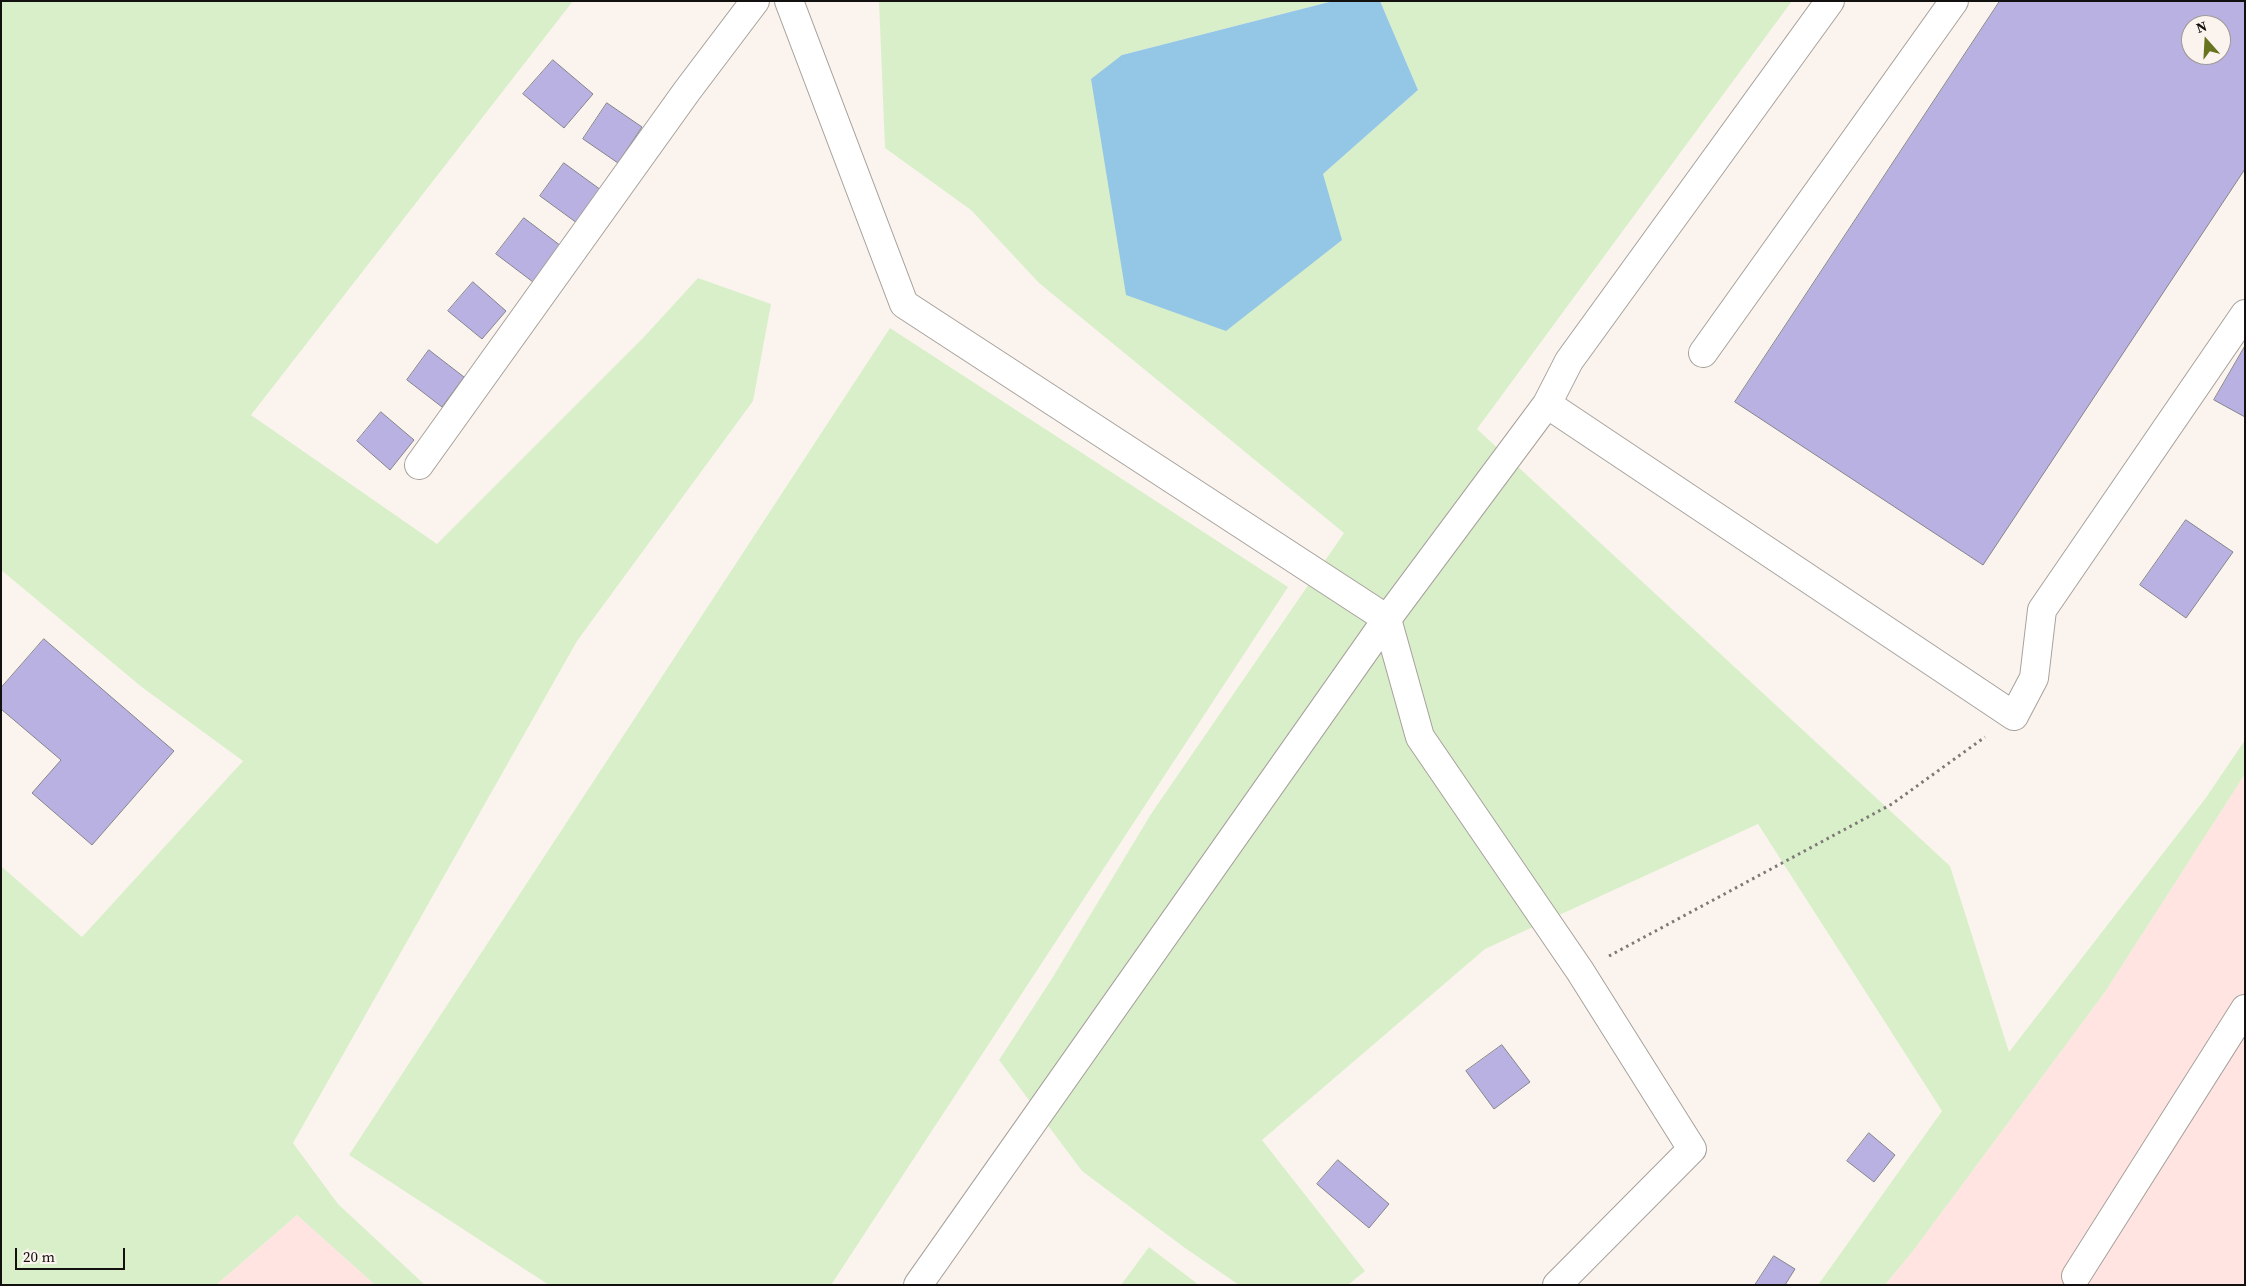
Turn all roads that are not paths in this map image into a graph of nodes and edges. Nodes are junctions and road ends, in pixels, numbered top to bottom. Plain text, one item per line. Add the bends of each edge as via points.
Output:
1 (755, 1) edge
2 (789, 1) edge
3 (1830, 1) edge
4 (1954, 1) edge
5 (2245, 314) edge
6 (1703, 353) dead end
7 (1547, 404) junction
8 (420, 465) dead end
9 (1387, 619) junction
10 (2245, 1009) edge
11 (2076, 1276) dead end
12 (918, 1285) edge
13 (1557, 1285) edge

1 - 8 lane via 686,91
2 - 9 lane via 904,304
3 - 7 lane via 1569,361
4 - 6 lane
5 - 7 lane via 2042,610 2034,678 2014,716
7 - 9 lane
9 - 12 lane
9 - 13 lane via 1420,737 1580,971 1692,1149
10 - 11 lane

